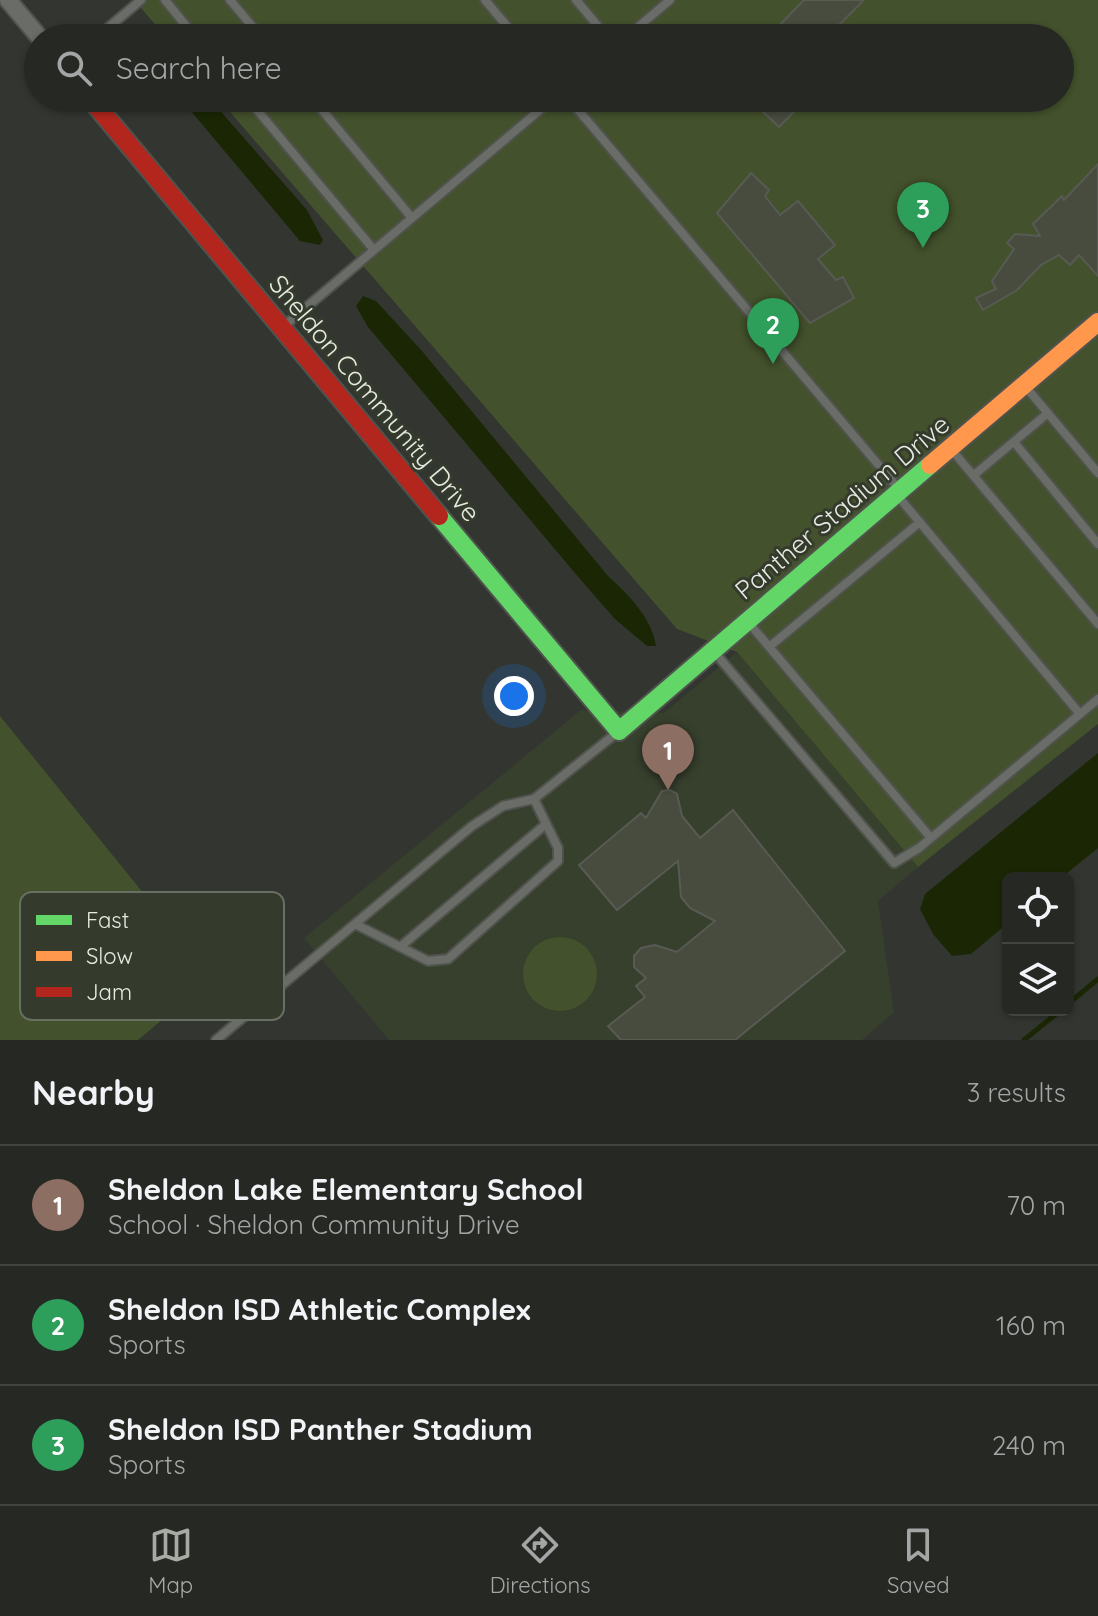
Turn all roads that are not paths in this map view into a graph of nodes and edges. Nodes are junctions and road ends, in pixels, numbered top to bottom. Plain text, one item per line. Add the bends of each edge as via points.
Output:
1 (8, 0) edge
2 (141, 0) edge
3 (165, 0) edge
4 (230, 0) edge
5 (485, 0) edge
6 (576, 0) edge
7 (670, 0) edge
8 (28, 24) edge
9 (113, 24) edge
10 (185, 24) edge
11 (250, 24) edge
12 (505, 24) edge
13 (596, 24) edge
14 (642, 24) edge
15 (102, 112) edge
16 (259, 112) edge
17 (324, 112) edge
18 (537, 112) edge
19 (580, 112) edge
20 (412, 218) junction
21 (374, 250) junction
22 (1098, 322) edge
23 (282, 328) junction
24 (1025, 385) junction
25 (1048, 413) junction
26 (1014, 442) junction
27 (951, 448) junction
28 (1098, 473) edge
29 (974, 475) junction
30 (898, 492) junction
31 (920, 522) junction
32 (1098, 544) edge
33 (748, 621) junction
34 (1098, 624) edge
35 (769, 647) junction
36 (713, 651) junction
37 (1098, 699) edge
38 (1080, 714) junction
39 (619, 731) junction
40 (534, 799) junction
41 (546, 824) junction
42 (931, 838) junction
43 (355, 924) junction
44 (400, 947) junction
45 (284, 983) edge
46 (240, 1020) edge
47 (216, 1040) edge

1 - 8 street
2 - 9 lane
3 - 10 lane
4 - 11 lane
5 - 12 lane
6 - 13 lane
7 - 14 lane
15 - 23 street, Sheldon Community Drive
16 - 21 lane
17 - 20 lane
18 - 20 lane
19 - 30 lane
20 - 21 lane
21 - 23 lane
22 - 24 street, Panther Stadium Drive
23 - 39 street, Sheldon Community Drive
24 - 25 lane
24 - 27 street, Panther Stadium Drive
25 - 26 lane
25 - 28 lane
26 - 29 lane
26 - 32 lane
27 - 29 lane
27 - 30 street, Panther Stadium Drive
29 - 34 lane
30 - 31 lane
30 - 33 street, Panther Stadium Drive
31 - 35 lane
31 - 38 lane
33 - 35 lane
33 - 36 street, Panther Stadium Drive
35 - 42 lane
36 - 39 street, Panther Stadium Drive
36 - 42 lane via 894,863
37 - 38 lane
38 - 42 lane
39 - 40 lane
40 - 41 lane
40 - 43 lane via 503,806 472,826
41 - 44 lane
41 - 44 lane via 558,848 558,861 448,959 428,961
43 - 44 lane
43 - 45 lane
46 - 47 lane

